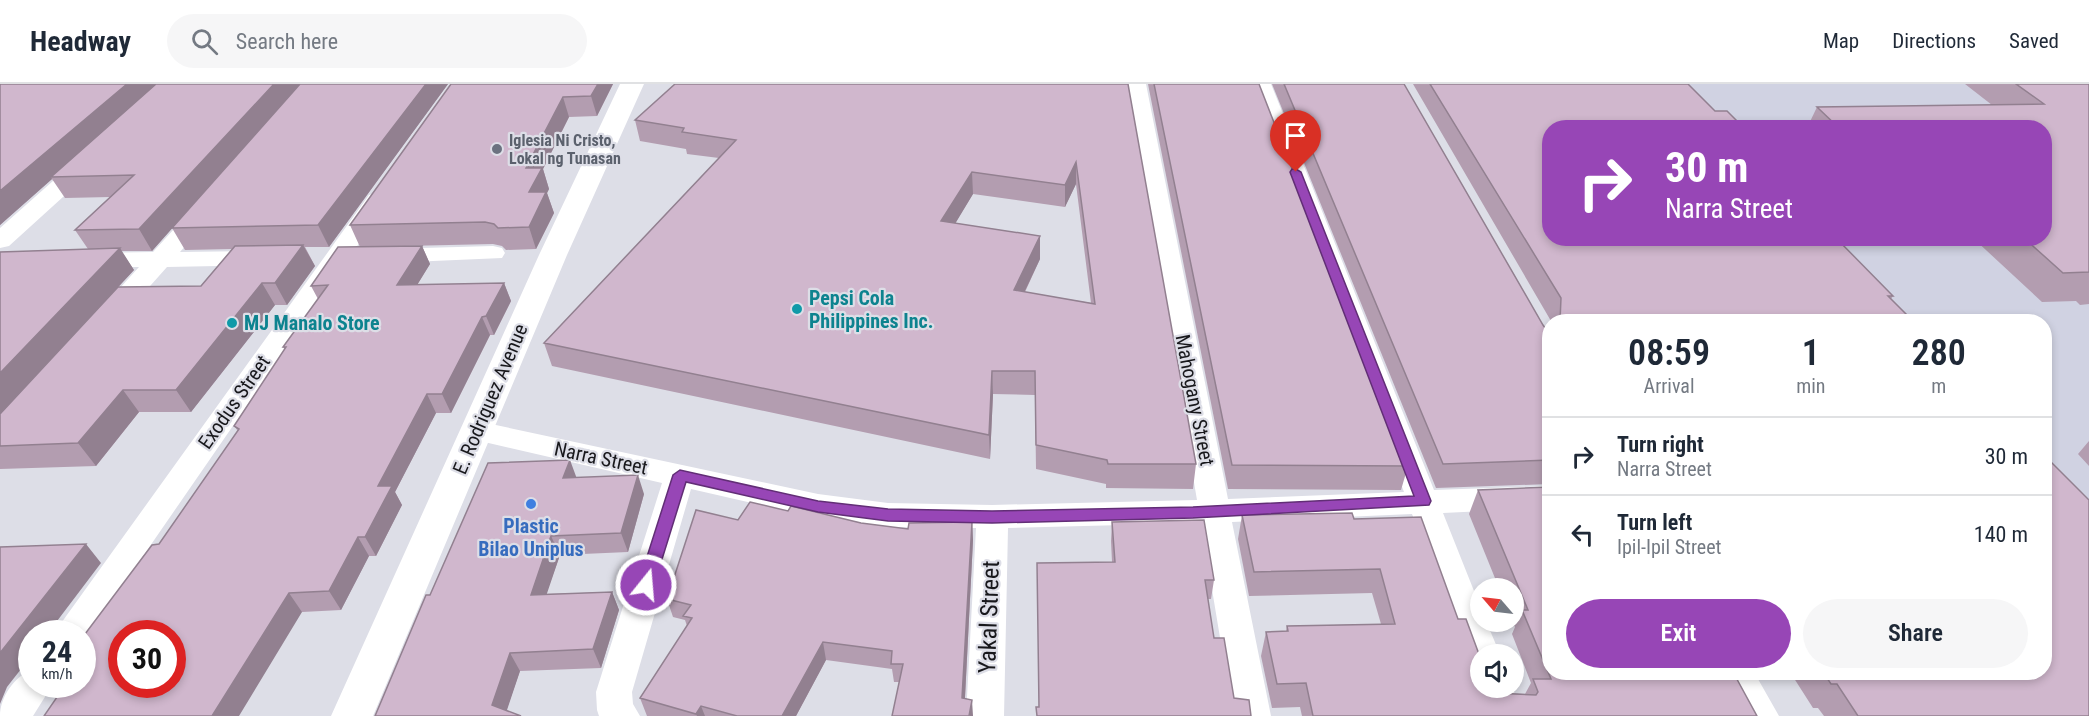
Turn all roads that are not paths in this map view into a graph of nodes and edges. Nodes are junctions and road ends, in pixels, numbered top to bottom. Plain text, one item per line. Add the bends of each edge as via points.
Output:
1 (632, 84) edge
2 (1136, 84) edge
3 (1262, 84) edge
4 (102, 149) edge
5 (391, 180) edge
6 (221, 190) edge
7 (493, 253) dead end
8 (4, 254) edge
9 (312, 257) junction
10 (160, 260) junction
11 (68, 261) edge
12 (96, 330) edge
13 (477, 431) junction
14 (680, 475) junction
15 (1542, 497) edge
16 (1424, 501) junction
17 (1215, 512) junction
18 (992, 517) junction
19 (79, 620) edge
20 (1478, 644) edge
21 (1740, 680) edge
22 (25, 698) edge
23 (1498, 698) edge
24 (12, 716) edge
25 (352, 716) edge
26 (621, 716) edge
27 (985, 716) edge
28 (1252, 716) edge
29 (1505, 716) edge
30 (1760, 716) edge

1 - 13 street, E. Rodriguez Avenue
2 - 17 street, Mahogany Street
3 - 16 street
4 - 8 street
5 - 9 street, Exodus Street
6 - 10 street
7 - 9 street
9 - 10 street
9 - 19 street, Exodus Street
10 - 11 street
10 - 12 street
13 - 14 street, Narra Street
13 - 25 street, E. Rodriguez Avenue
14 - 18 street, Narra Street via 853,512
14 - 26 street via 614,692 615,710
15 - 16 street, Narra Street
16 - 17 street, Narra Street
16 - 20 street
17 - 18 street, Narra Street
17 - 28 street, Mahogany Street
18 - 27 street, Yakal Street
21 - 30 street
22 - 24 street
23 - 29 street

